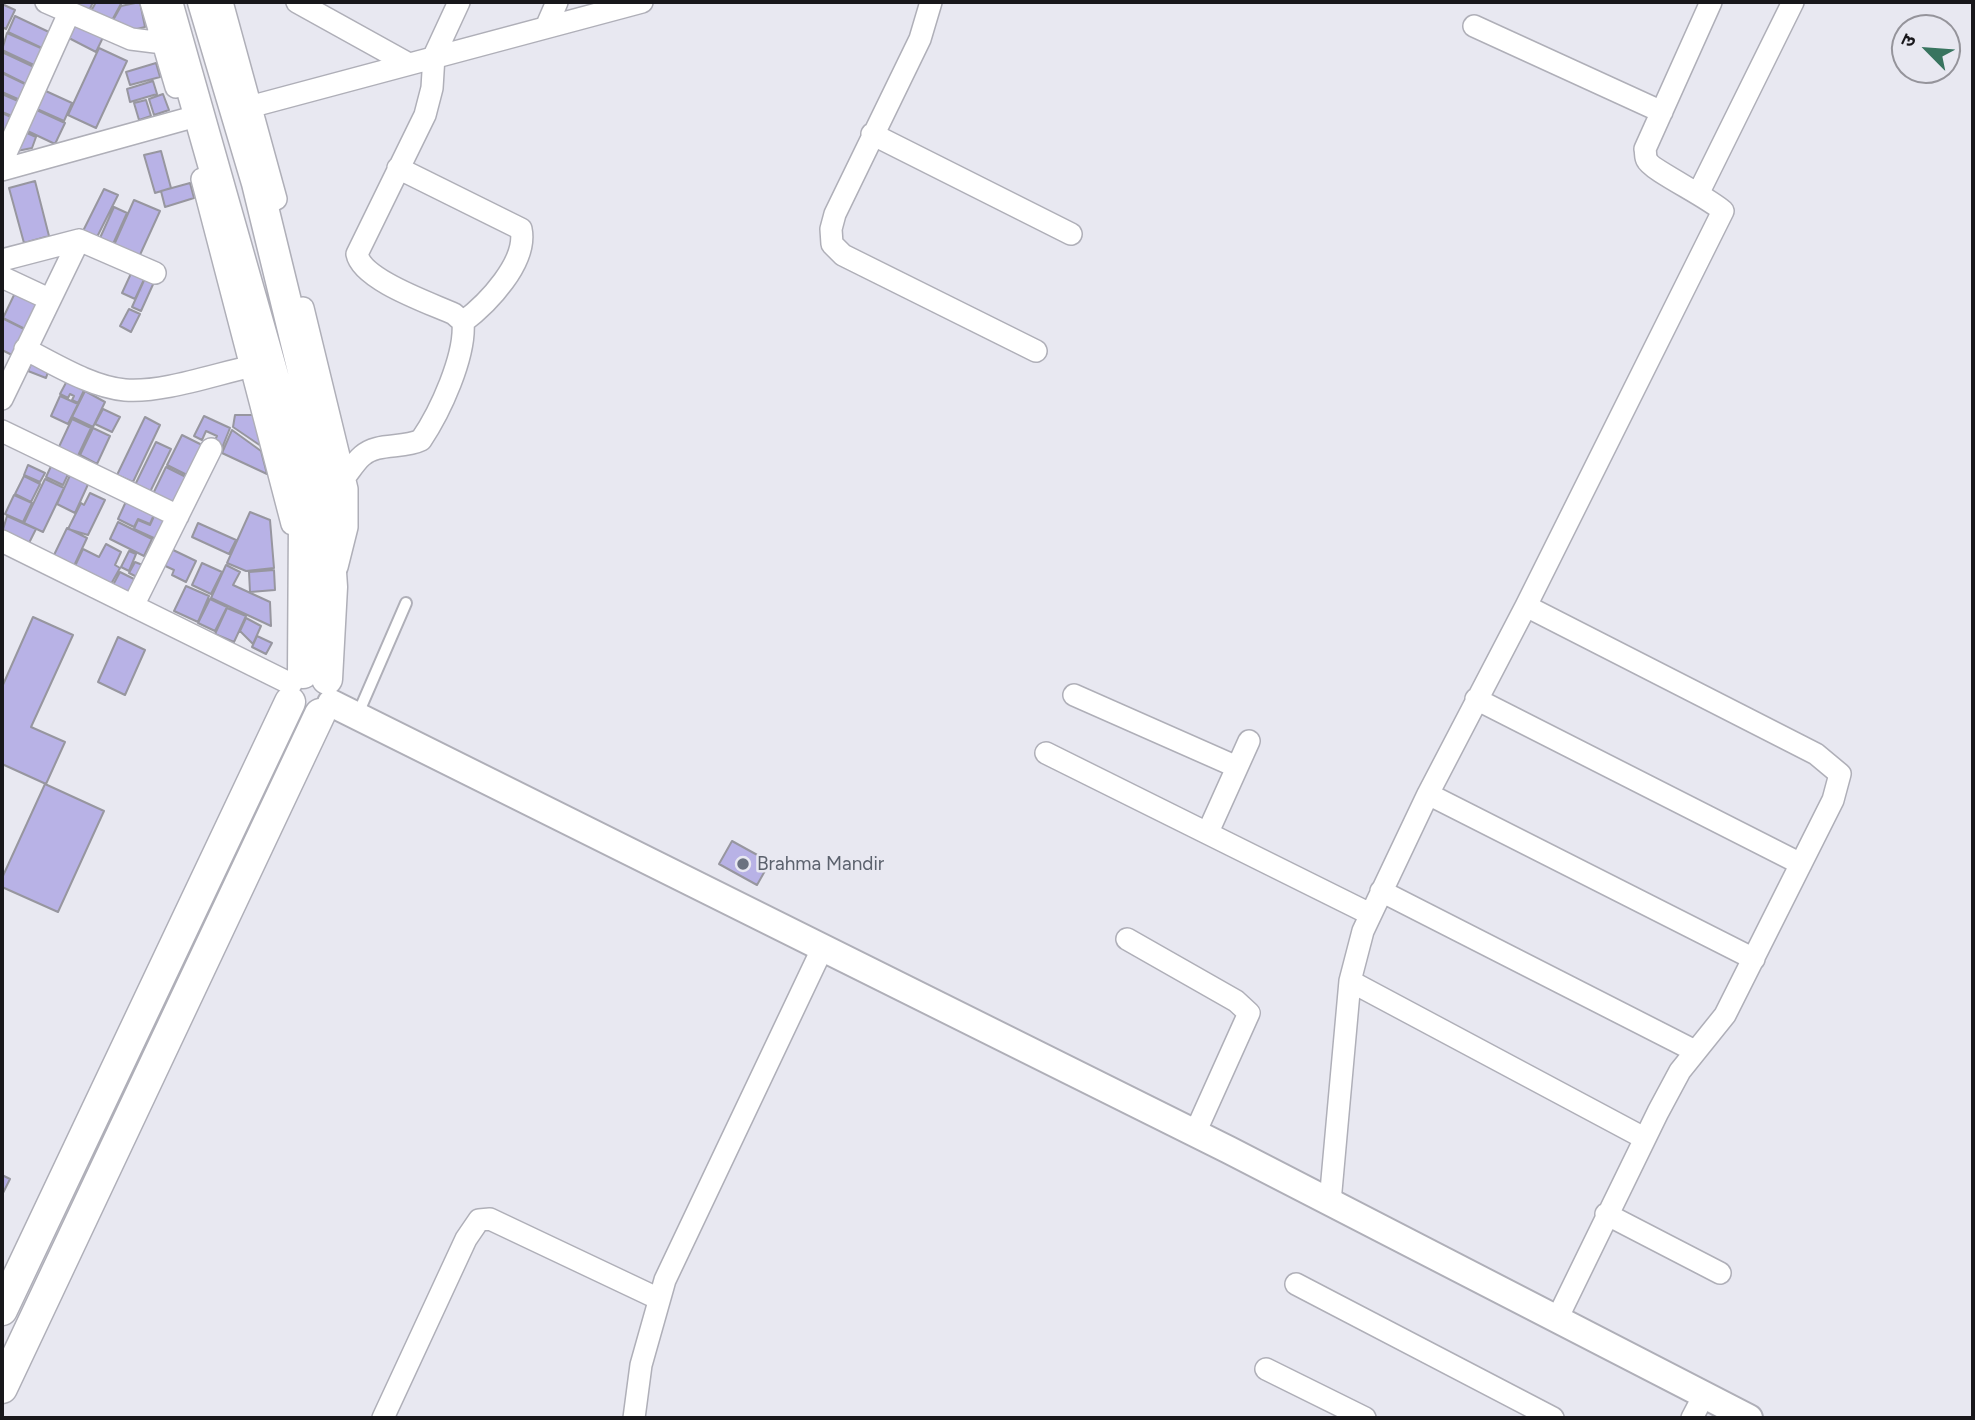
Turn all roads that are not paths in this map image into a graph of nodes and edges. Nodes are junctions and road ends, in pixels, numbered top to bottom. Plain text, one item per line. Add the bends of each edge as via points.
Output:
1 (46, 2) edge
2 (151, 2) edge
3 (167, 2) edge
4 (203, 2) edge
5 (222, 2) edge
6 (298, 2) edge
7 (459, 2) edge
8 (557, 2) edge
9 (642, 2) edge
10 (931, 2) edge
11 (1711, 2) edge
12 (1793, 2) edge
13 (69, 13) junction
14 (547, 25) junction
15 (1474, 26) dead end
16 (163, 44) junction
17 (434, 56) junction
18 (407, 63) junction
19 (253, 106) junction
20 (1662, 112) junction
21 (186, 119) junction
22 (872, 134) junction
23 (2, 162) edge
24 (398, 168) junction
25 (2, 170) edge
26 (1699, 192) junction
27 (1071, 234) dead end
28 (79, 240) junction
29 (2, 260) edge
30 (155, 273) dead end
31 (2, 277) edge
32 (49, 299) junction
33 (463, 322) junction
34 (25, 349) junction
35 (1036, 351) dead end
36 (253, 366) junction
37 (2, 399) edge
38 (2, 430) edge
39 (211, 449) dead end
40 (344, 478) junction
41 (178, 516) junction
42 (2, 541) edge
43 (303, 570) junction
44 (332, 587) junction
45 (406, 603) dead end
46 (133, 606) junction
47 (1526, 606) junction
48 (1074, 695) dead end
49 (317, 696) junction
50 (1476, 699) junction
51 (1249, 741) dead end
52 (1046, 753) dead end
53 (1237, 767) junction
54 (1428, 794) junction
55 (1208, 832) junction
56 (1801, 864) junction
57 (1381, 891) junction
58 (1370, 914) junction
59 (1127, 939) dead end
60 (823, 947) junction
61 (1754, 959) junction
62 (1350, 981) junction
63 (1695, 1051) junction
64 (1195, 1133) junction
65 (1644, 1138) junction
66 (1330, 1202) junction
67 (1606, 1214) junction
68 (1720, 1273) dead end
69 (1296, 1284) dead end
70 (659, 1300) junction
71 (2, 1310) edge
72 (1557, 1319) junction
73 (1266, 1369) dead end
74 (2, 1388) edge
75 (1698, 1406) edge
76 (383, 1418) edge
77 (635, 1418) edge
78 (1365, 1418) edge
79 (1553, 1418) edge
80 (1749, 1418) edge

1 - 13 street
2 - 16 street
3 - 43 main road via 296,456 304,520
4 - 44 main road via 257,183 314,415 325,485
5 - 19 street
6 - 18 street
7 - 17 street
8 - 14 street
9 - 14 street
10 - 22 street via 920,39
11 - 20 street
12 - 26 street
13 - 16 street via 131,39
13 - 23 street
14 - 17 street
15 - 20 street
16 - 21 street
17 - 18 street
17 - 24 street via 425,115
18 - 19 street
19 - 40 street
20 - 26 street via 1645,149 1646,160 1655,170
21 - 25 street
21 - 36 street
22 - 27 street
22 - 35 street via 835,214 832,244 844,256
24 - 33 street via 359,246 359,263 371,275
24 - 33 street via 521,229 521,247 499,289
26 - 47 street via 1723,211 1719,223
28 - 29 street
28 - 30 street
28 - 32 street
31 - 32 street
32 - 34 street
33 - 40 street via 457,364 421,440 375,448
34 - 36 street via 67,370 127,390
34 - 37 street
36 - 43 street
38 - 41 street
39 - 41 street
40 - 44 street via 347,527
41 - 46 street
42 - 46 street
43 - 49 main road
44 - 49 main road
45 - 49 lane
46 - 49 street
47 - 50 street
47 - 56 street via 1833,765 1840,774 1838,787
48 - 53 street
49 - 60 street
49 - 71 main road
49 - 74 main road
50 - 54 street
50 - 56 street
51 - 53 street
52 - 55 street
53 - 55 street
54 - 57 street
54 - 61 street
55 - 58 street
56 - 61 street
57 - 58 street
57 - 63 street
58 - 62 street
59 - 64 street via 1236,1001 1249,1013
60 - 64 street
60 - 70 street
61 - 63 street via 1725,1016
62 - 65 street
62 - 66 street
63 - 65 street
64 - 66 street
65 - 67 street
66 - 72 street
67 - 68 street
67 - 72 street
69 - 79 street
70 - 76 street via 490,1219 479,1220
70 - 77 street via 641,1366
72 - 75 street
73 - 78 street
75 - 80 street

